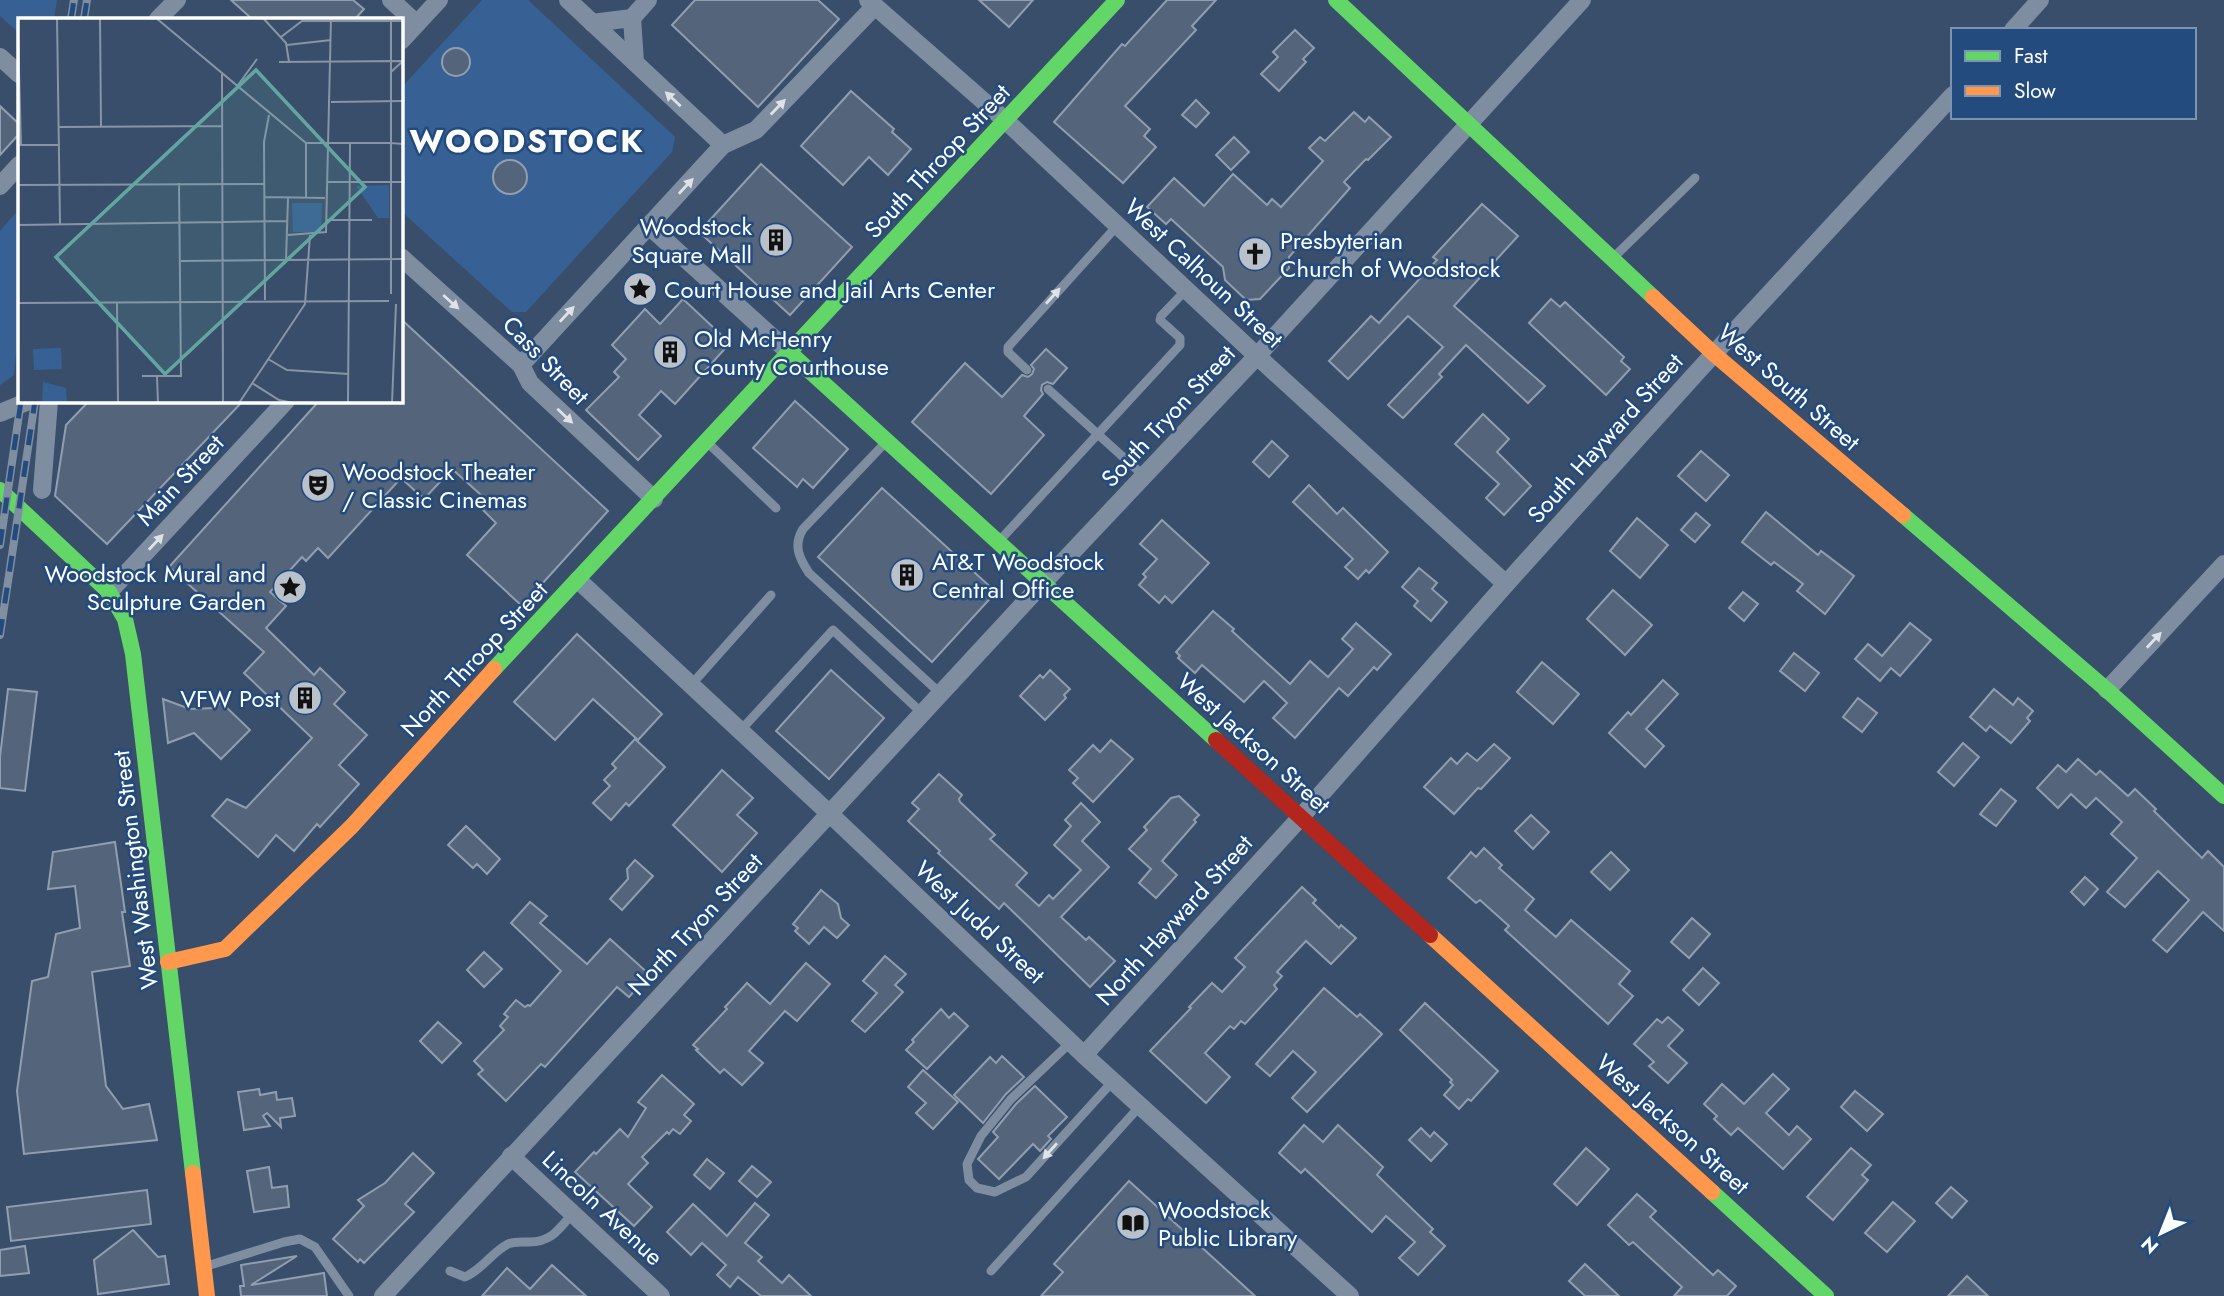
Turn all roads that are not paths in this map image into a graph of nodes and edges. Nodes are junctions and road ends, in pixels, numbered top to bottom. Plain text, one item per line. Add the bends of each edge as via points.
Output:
1 (391, 0) edge
2 (439, 0) edge
3 (568, 0) edge
4 (648, 0) edge
5 (1117, 0) edge
6 (1336, 0) edge
7 (1582, 0) edge
8 (2040, 0) edge
9 (871, 3) edge
10 (632, 18) junction
11 (416, 23) junction
12 (592, 23) junction
13 (2015, 28) edge
14 (402, 40) edge
15 (0, 57) edge
16 (635, 62) junction
17 (18, 73) edge
18 (1951, 97) edge
19 (1005, 121) junction
20 (1468, 124) junction
21 (723, 145) junction
22 (18, 166) edge
23 (1695, 177) dead end
24 (0, 186) edge
25 (649, 226) junction
26 (1117, 226) junction
27 (1612, 258) junction
28 (404, 266) edge
29 (1186, 290) junction
30 (790, 353) junction
31 (1714, 354) junction
32 (1257, 356) junction
33 (521, 365) junction
34 (1027, 370) dead end
35 (1048, 389) dead end
36 (27, 402) edge
37 (49, 402) edge
38 (285, 402) edge
39 (0, 413) edge
40 (1098, 434) junction
41 (886, 441) junction
42 (707, 442) junction
43 (1144, 476) junction
44 (42, 489) dead end
45 (0, 490) edge
46 (654, 499) junction
47 (776, 508) dead end
48 (997, 543) junction
49 (2224, 564) edge
50 (578, 580) junction
51 (1042, 584) junction
52 (1506, 584) junction
53 (109, 593) junction
54 (771, 595) dead end
55 (691, 685) junction
56 (2107, 690) junction
57 (942, 694) junction
58 (923, 714) junction
59 (740, 731) junction
60 (2224, 796) edge
61 (831, 814) junction
62 (1300, 818) junction
63 (169, 962) junction
64 (1078, 1048) junction
65 (1114, 1081) junction
66 (1140, 1106) junction
67 (511, 1156) junction
68 (573, 1213) junction
69 (204, 1267) junction
70 (450, 1271) dead end
71 (991, 1271) dead end
72 (207, 1296) edge
73 (349, 1296) edge
74 (383, 1296) edge
75 (661, 1296) edge
76 (1350, 1296) edge
77 (1826, 1296) edge

1 - 11 street
2 - 11 street
3 - 12 street
4 - 10 street
5 - 19 street, South Throop Street
6 - 20 street, West South Street
7 - 20 street, South Tryon Street
8 - 13 street
9 - 19 street, West Calhoun Street
21 -> 9 street via 756,130
10 - 12 street
10 - 16 street
11 - 14 street
12 - 16 street
15 - 17 street
21 -> 16 street
18 - 31 street, South Hayward Street
19 - 26 street, West Calhoun Street
19 - 30 street, South Throop Street
20 - 27 street, West South Street
20 - 32 street, South Tryon Street
25 -> 21 street
22 - 24 street
23 - 27 lane
25 - 30 street, West Jackson Street
33 -> 25 street
26 - 29 street, West Calhoun Street
34 -> 26 lane via 1007,347
27 - 31 street, West South Street
28 -> 33 street, Cass Street
29 - 32 street, West Calhoun Street
29 - 40 lane via 1160,320 1180,338 1180,345
30 - 41 street, West Jackson Street
30 - 42 street, North Throop Street
31 - 52 street, South Hayward Street
31 - 56 street, West South Street
32 - 43 street, South Tryon Street
32 - 52 street, West Calhoun Street
33 -> 46 street, Cass Street via 530,383
35 - 40 lane
36 - 39 street
37 - 44 street
53 -> 38 street, Main Street
40 - 43 lane
40 - 48 lane
41 - 48 street, West Jackson Street
41 - 57 lane via 803,529 797,545 809,573
42 - 46 street, North Throop Street
42 - 47 lane
43 - 51 street, South Tryon Street
45 - 53 street, West Washington Street
46 - 50 street, North Throop Street
48 - 51 street, West Jackson Street
56 -> 49 street
50 - 55 street, West Judd Street
50 - 63 street, North Throop Street via 352,827 225,949
51 - 57 street, North Tryon Street
51 - 62 street, West Jackson Street
52 - 62 street, South Hayward Street
53 - 63 street, West Washington Street via 125,619 133,654
54 - 55 lane
55 - 59 street, West Judd Street
56 - 60 street, West South Street
57 - 58 street, North Tryon Street
58 - 59 lane via 832,630
58 - 61 street, North Tryon Street
59 - 61 street, West Judd Street
61 - 64 street, West Judd Street
61 - 67 street, North Tryon Street
62 - 64 street, North Hayward Street
62 - 77 street, West Jackson Street
63 - 69 street, West Washington Street
64 - 65 street, West Judd Street
65 -> 64 lane via 1026,1177 995,1192 977,1188 967,1164 981,1136 1011,1099
65 - 66 street, West Judd Street
66 - 71 lane
66 - 76 street, West Judd Street
67 - 68 street, Lincoln Avenue
67 - 74 street, North Tryon Street
68 - 70 lane via 550,1238 511,1242 465,1277
68 - 75 street, Lincoln Avenue
69 - 72 street, West Washington Street
69 - 73 lane via 300,1240 315,1247

